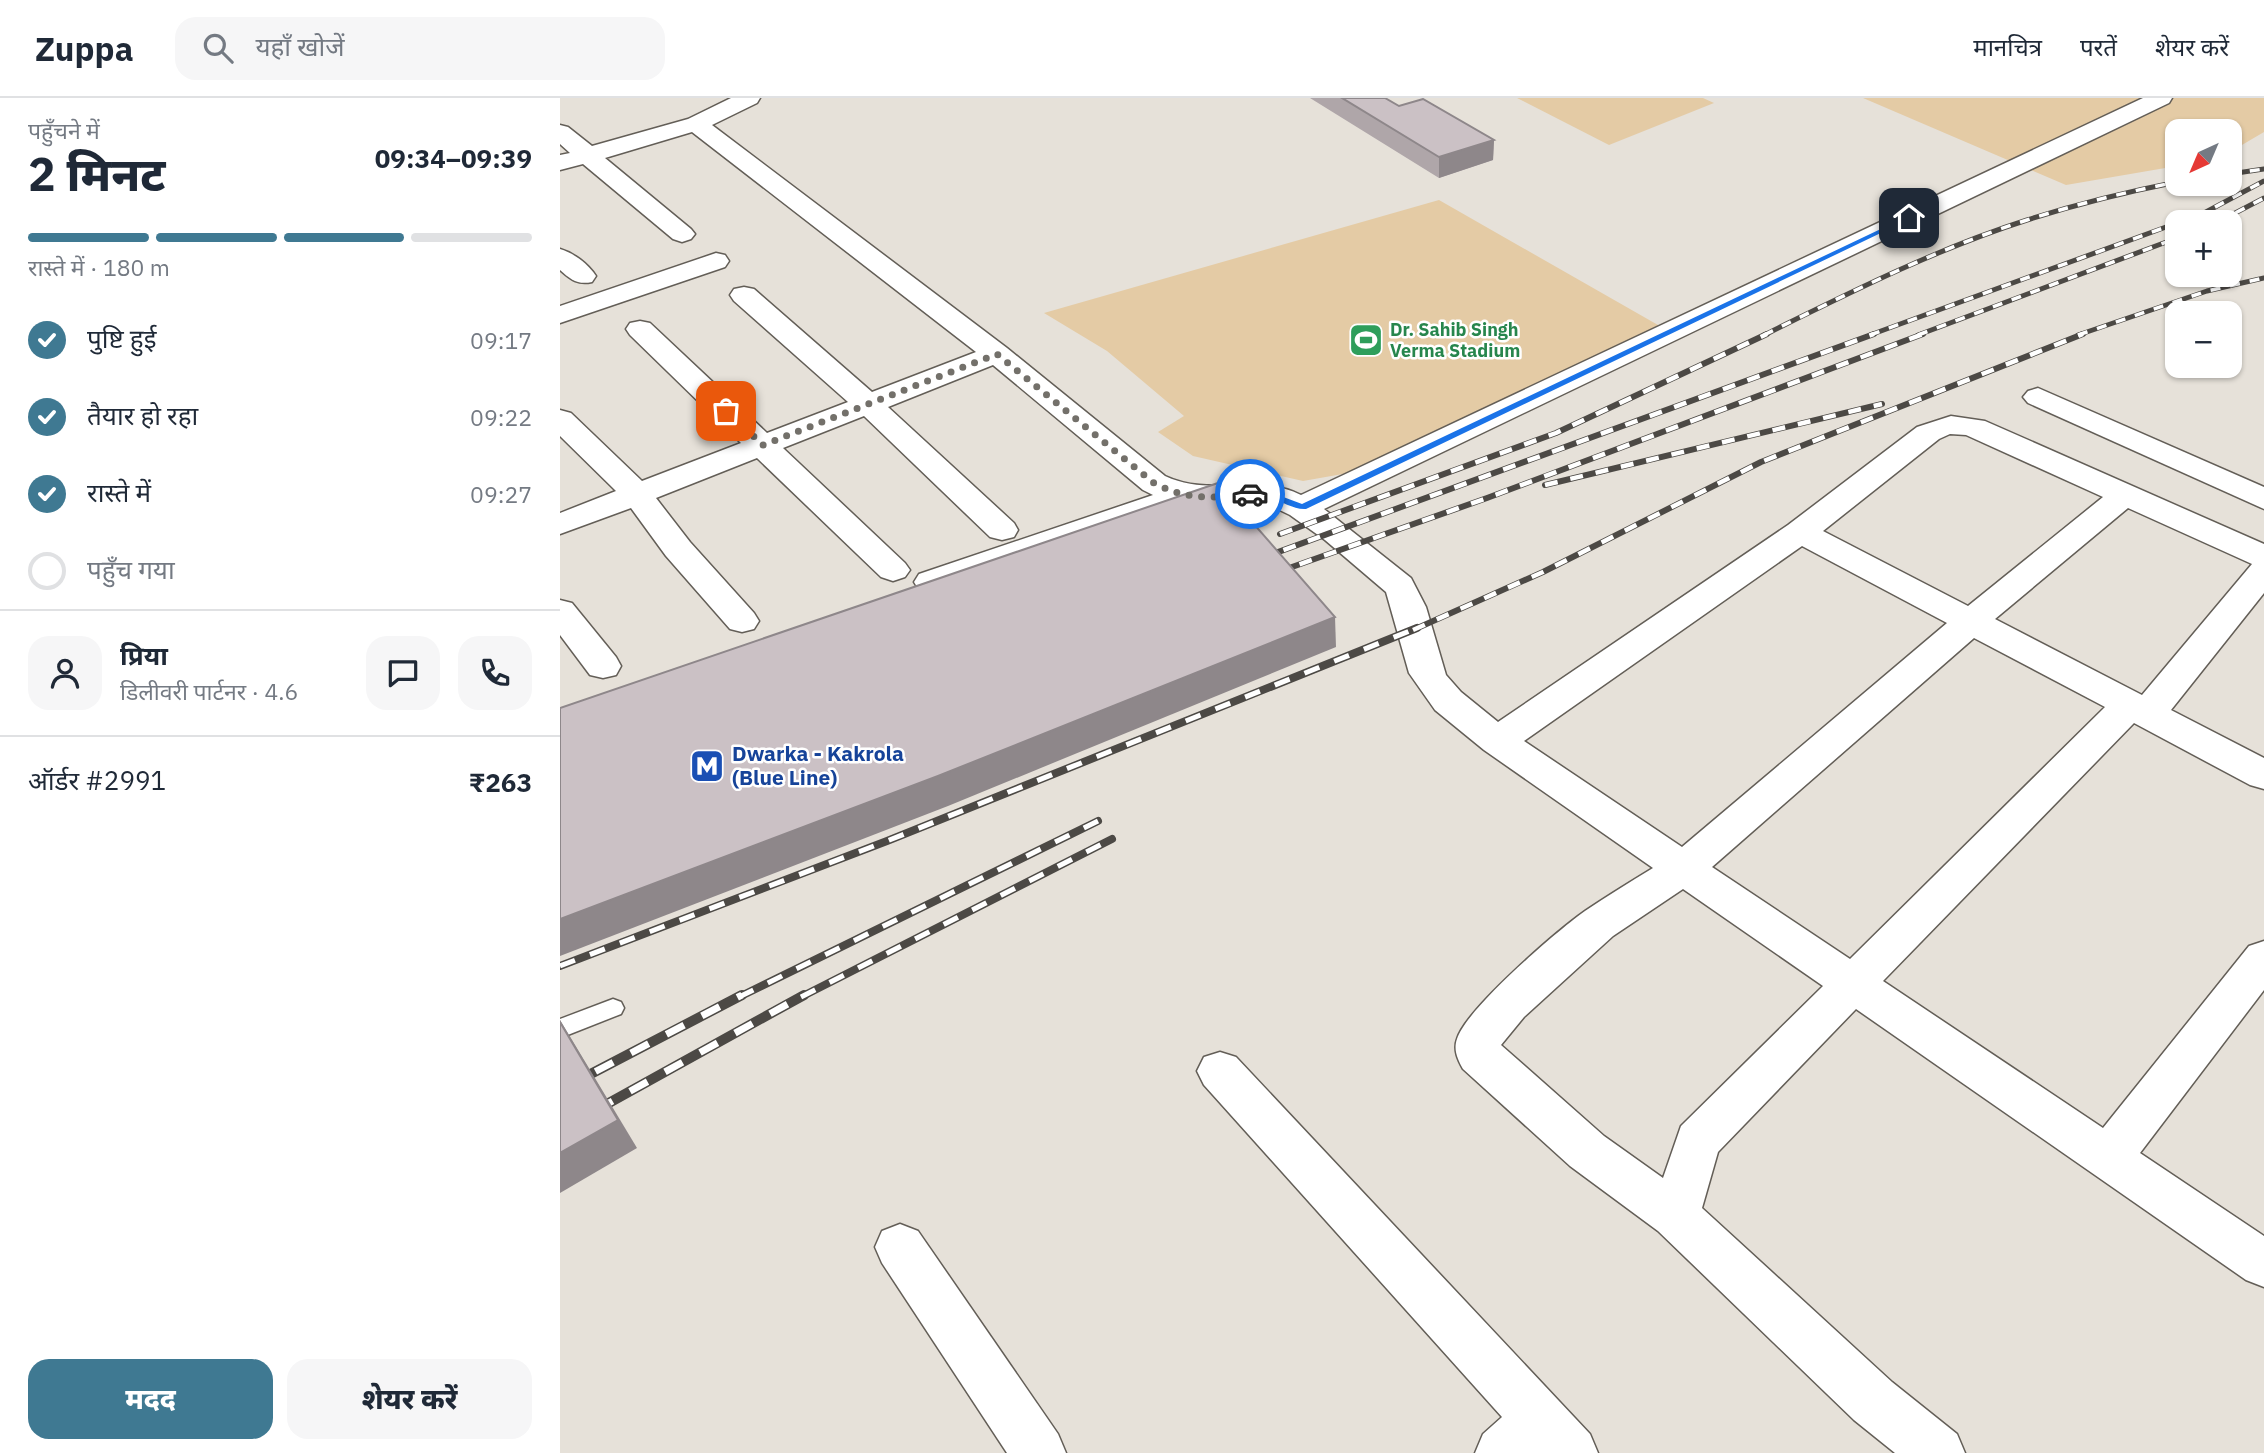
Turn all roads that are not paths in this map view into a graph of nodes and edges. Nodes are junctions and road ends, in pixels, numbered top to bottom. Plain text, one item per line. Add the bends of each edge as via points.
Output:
1 (749, 98) edge
2 (2161, 98) edge
3 (696, 124) junction
4 (560, 132) edge
5 (586, 156) junction
6 (560, 163) edge
7 (682, 234) dead end
8 (560, 257) edge
9 (716, 261) dead end
10 (583, 276) dead end
11 (744, 295) dead end
12 (560, 315) edge
13 (640, 329) dead end
14 (997, 354) junction
15 (2038, 397) dead end
16 (868, 404) junction
17 (560, 419) edge
18 (763, 445) junction
19 (637, 494) junction
20 (2126, 494) junction
21 (1184, 495) junction
22 (2264, 499) edge
23 (1303, 507) junction
24 (560, 524) edge
25 (1002, 530) dead end
26 (1800, 532) junction
27 (2264, 558) edge
28 (2264, 571) edge
29 (560, 611) edge
30 (1970, 622) junction
31 (773, 638) edge
32 (607, 685) dead end
33 (2138, 709) junction
34 (1497, 741) junction
35 (2264, 775) edge
36 (1683, 869) junction
37 (2264, 958) edge
38 (1851, 984) junction
39 (614, 1008) dead end
40 (560, 1029) edge
41 (1220, 1071) dead end
42 (2108, 1158) junction
43 (1675, 1215) junction
44 (900, 1247) dead end
45 (2264, 1264) edge
46 (1537, 1442) edge
47 (1039, 1453) edge
48 (1938, 1453) edge

1 - 3 street
2 - 23 street
3 - 5 street
3 - 14 street
4 - 5 street
5 - 6 street
5 - 7 street
8 - 10 street
9 - 12 street
11 - 16 street
13 - 18 street
14 - 16 street
14 - 21 street via 1154,483
15 - 22 street
16 - 18 street
16 - 25 street
17 - 19 street
18 - 19 street
18 - 21 street via 889,584
19 - 24 street
19 - 31 street via 738,636
20 - 26 street via 1974,427 1956,424 1928,433
20 - 27 street
20 - 30 street
21 - 23 street via 1200,498 1265,492
23 - 34 street via 1399,586 1409,601 1427,673 1436,688
26 - 30 street
26 - 34 street
28 - 33 street
29 - 32 street
30 - 33 street
30 - 36 street
33 - 35 street
33 - 38 street
34 - 36 street
36 - 38 street
36 - 43 street via 1598,924 1508,1004 1478,1041 1479,1056 1508,1083 1587,1151
37 - 42 street
38 - 42 street
38 - 43 street via 1699,1141
39 - 40 lane
41 - 46 street
42 - 45 street
43 - 48 street via 1873,1401
44 - 47 street

